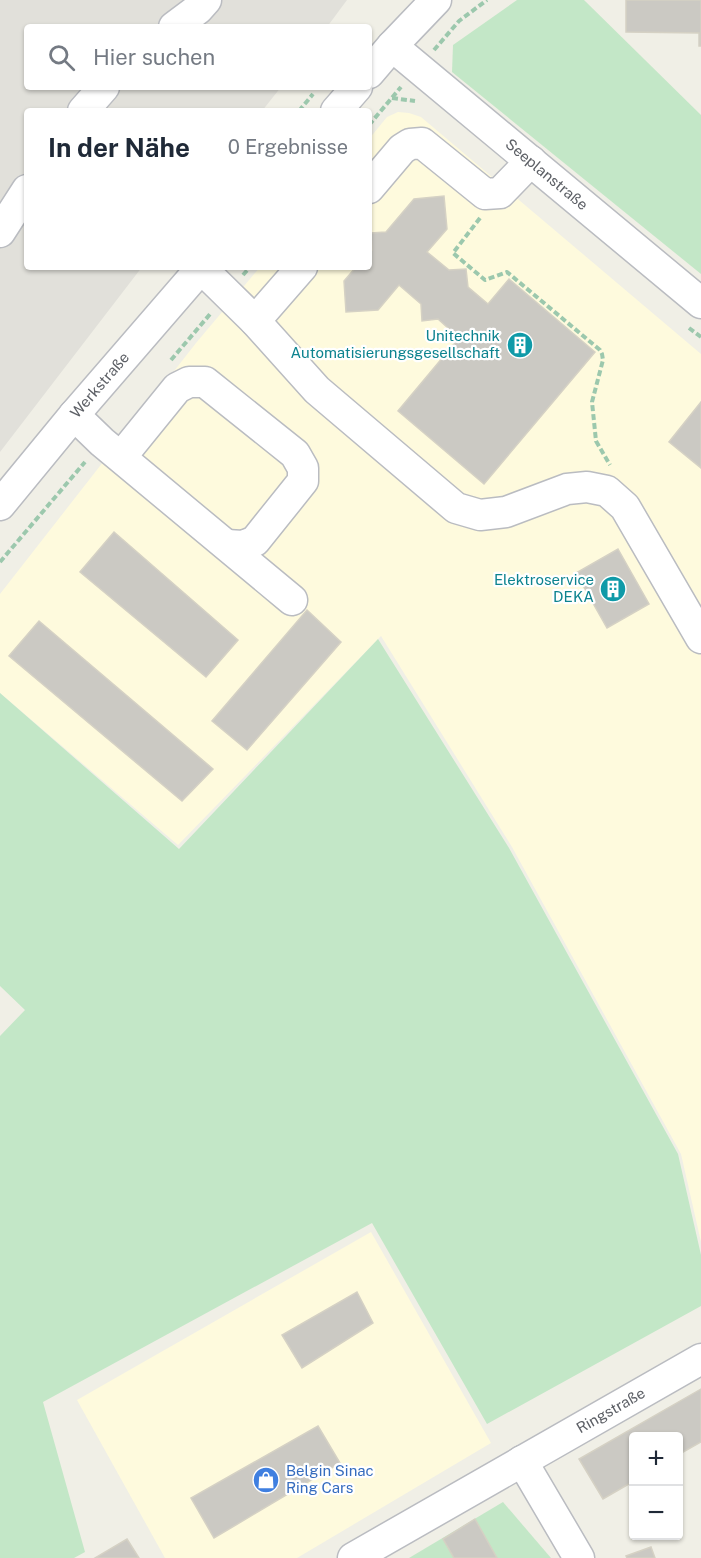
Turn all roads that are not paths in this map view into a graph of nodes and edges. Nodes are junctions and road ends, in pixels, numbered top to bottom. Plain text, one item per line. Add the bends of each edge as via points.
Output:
1 (206, 0) edge
2 (436, 0) edge
3 (178, 24) edge
4 (392, 46) junction
5 (372, 69) edge
6 (101, 90) edge
7 (354, 90) edge
8 (86, 108) edge
9 (339, 108) edge
10 (531, 161) junction
11 (372, 184) edge
12 (24, 195) edge
13 (0, 232) edge
14 (198, 270) edge
15 (204, 270) edge
16 (299, 270) edge
17 (701, 303) edge
18 (255, 321) junction
19 (74, 415) junction
20 (122, 458) junction
21 (0, 505) edge
22 (227, 545) junction
23 (292, 600) dead end
24 (701, 638) edge
25 (701, 1359) edge
26 (522, 1461) junction
27 (353, 1558) edge
28 (579, 1558) edge

1 - 3 street
2 - 4 street
4 - 5 street
4 - 10 street, Seeplanstraße
6 - 8 street
7 - 9 street
10 - 11 street via 500,193 486,194 422,143 410,144
10 - 17 street, Seeplanstraße
12 - 13 street
14 - 19 street, Werkstraße
15 - 18 street
16 - 18 street
18 - 24 street via 317,390 456,508 480,515 506,512 567,489 587,487 606,492 625,507
19 - 20 street
19 - 21 street, Werkstraße
20 - 22 street
20 - 22 street via 177,388 189,382 205,382 295,454 303,468 303,481 255,541 243,546
22 - 23 street
25 - 26 street, Ringstraße
26 - 27 street, Ringstraße
26 - 28 street

